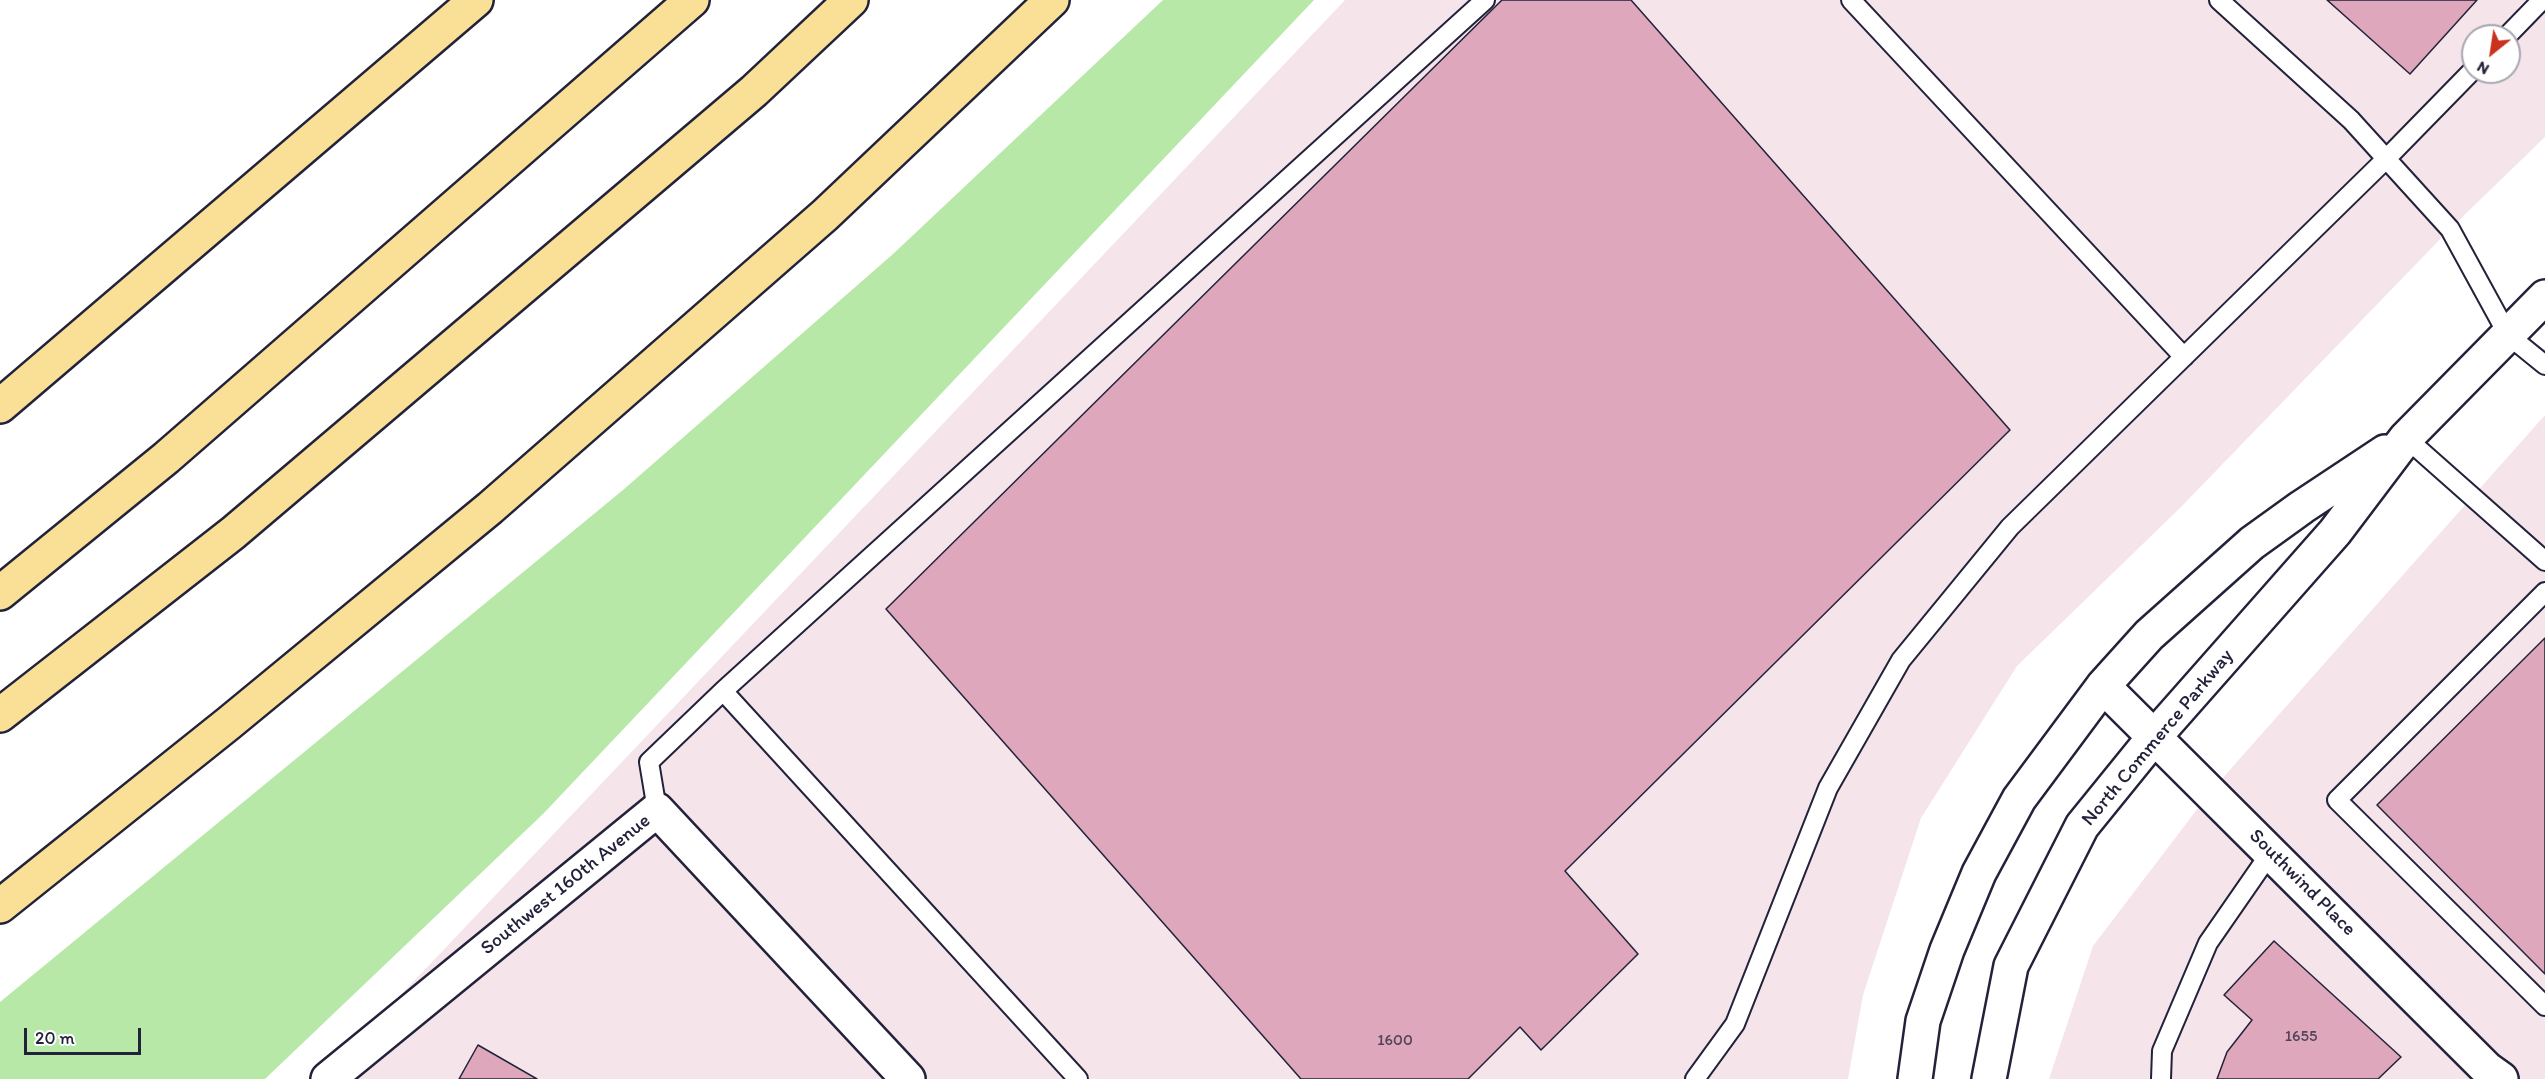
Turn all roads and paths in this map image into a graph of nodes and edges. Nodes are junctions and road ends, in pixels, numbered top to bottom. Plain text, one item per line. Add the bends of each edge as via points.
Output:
1 (476, 0) edge
2 (692, 0) edge
3 (851, 0) edge
4 (1052, 0) edge
5 (1485, 0) edge
6 (1851, 0) edge
7 (2219, 0) edge
8 (2542, 0) edge
9 (2519, 24) edge
10 (2461, 82) edge
11 (2386, 159) junction
12 (2545, 297) edge
13 (2508, 335) junction
14 (2184, 357) junction
15 (2545, 365) edge
16 (0, 406) edge
17 (2406, 438) junction
18 (2545, 561) edge
19 (2545, 592) edge
20 (0, 593) edge
21 (2103, 686) junction
22 (723, 691) junction
23 (0, 715) edge
24 (2155, 736) junction
25 (657, 810) junction
26 (2271, 852) junction
27 (0, 906) edge
28 (2545, 1006) edge
29 (328, 1079) edge
30 (908, 1079) edge
31 (1078, 1079) edge
32 (1695, 1079) edge
33 (1915, 1079) edge
34 (1989, 1079) edge
35 (2161, 1079) edge
36 (2501, 1079) edge

1 - 16 highway
2 - 20 highway via 166,458
3 - 23 highway via 745,99 233,533
4 - 27 highway via 825,215 490,508
5 - 22 lane
6 - 14 lane
7 - 11 lane via 2351,120
8 - 9 lane
10 - 11 lane
11 - 13 lane via 2450,229
11 - 14 lane
12 - 13 street, North Commerce Parkway
13 - 15 lane
13 - 17 street, North Commerce Parkway
14 - 32 lane via 2010,527 1901,660 1828,788 1735,1024
17 - 18 lane
17 - 21 street, North Commerce Parkway via 2252,543 2149,635
17 - 24 street, North Commerce Parkway via 2335,532
19 - 28 lane via 2337,800
21 - 24 street, Southwind Place
21 - 33 street, North Commerce Parkway via 2019,799 1979,873 1923,1021
22 - 25 lane via 649,762
22 - 31 lane
24 - 26 street, Southwind Place
24 - 34 street, North Commerce Parkway via 2082,826 2011,966
25 - 29 street, Southwest 160th Avenue
25 - 30 street, Southwest 160th Avenue
26 - 35 lane via 2208,943 2162,1051
26 - 36 street, Southwind Place

